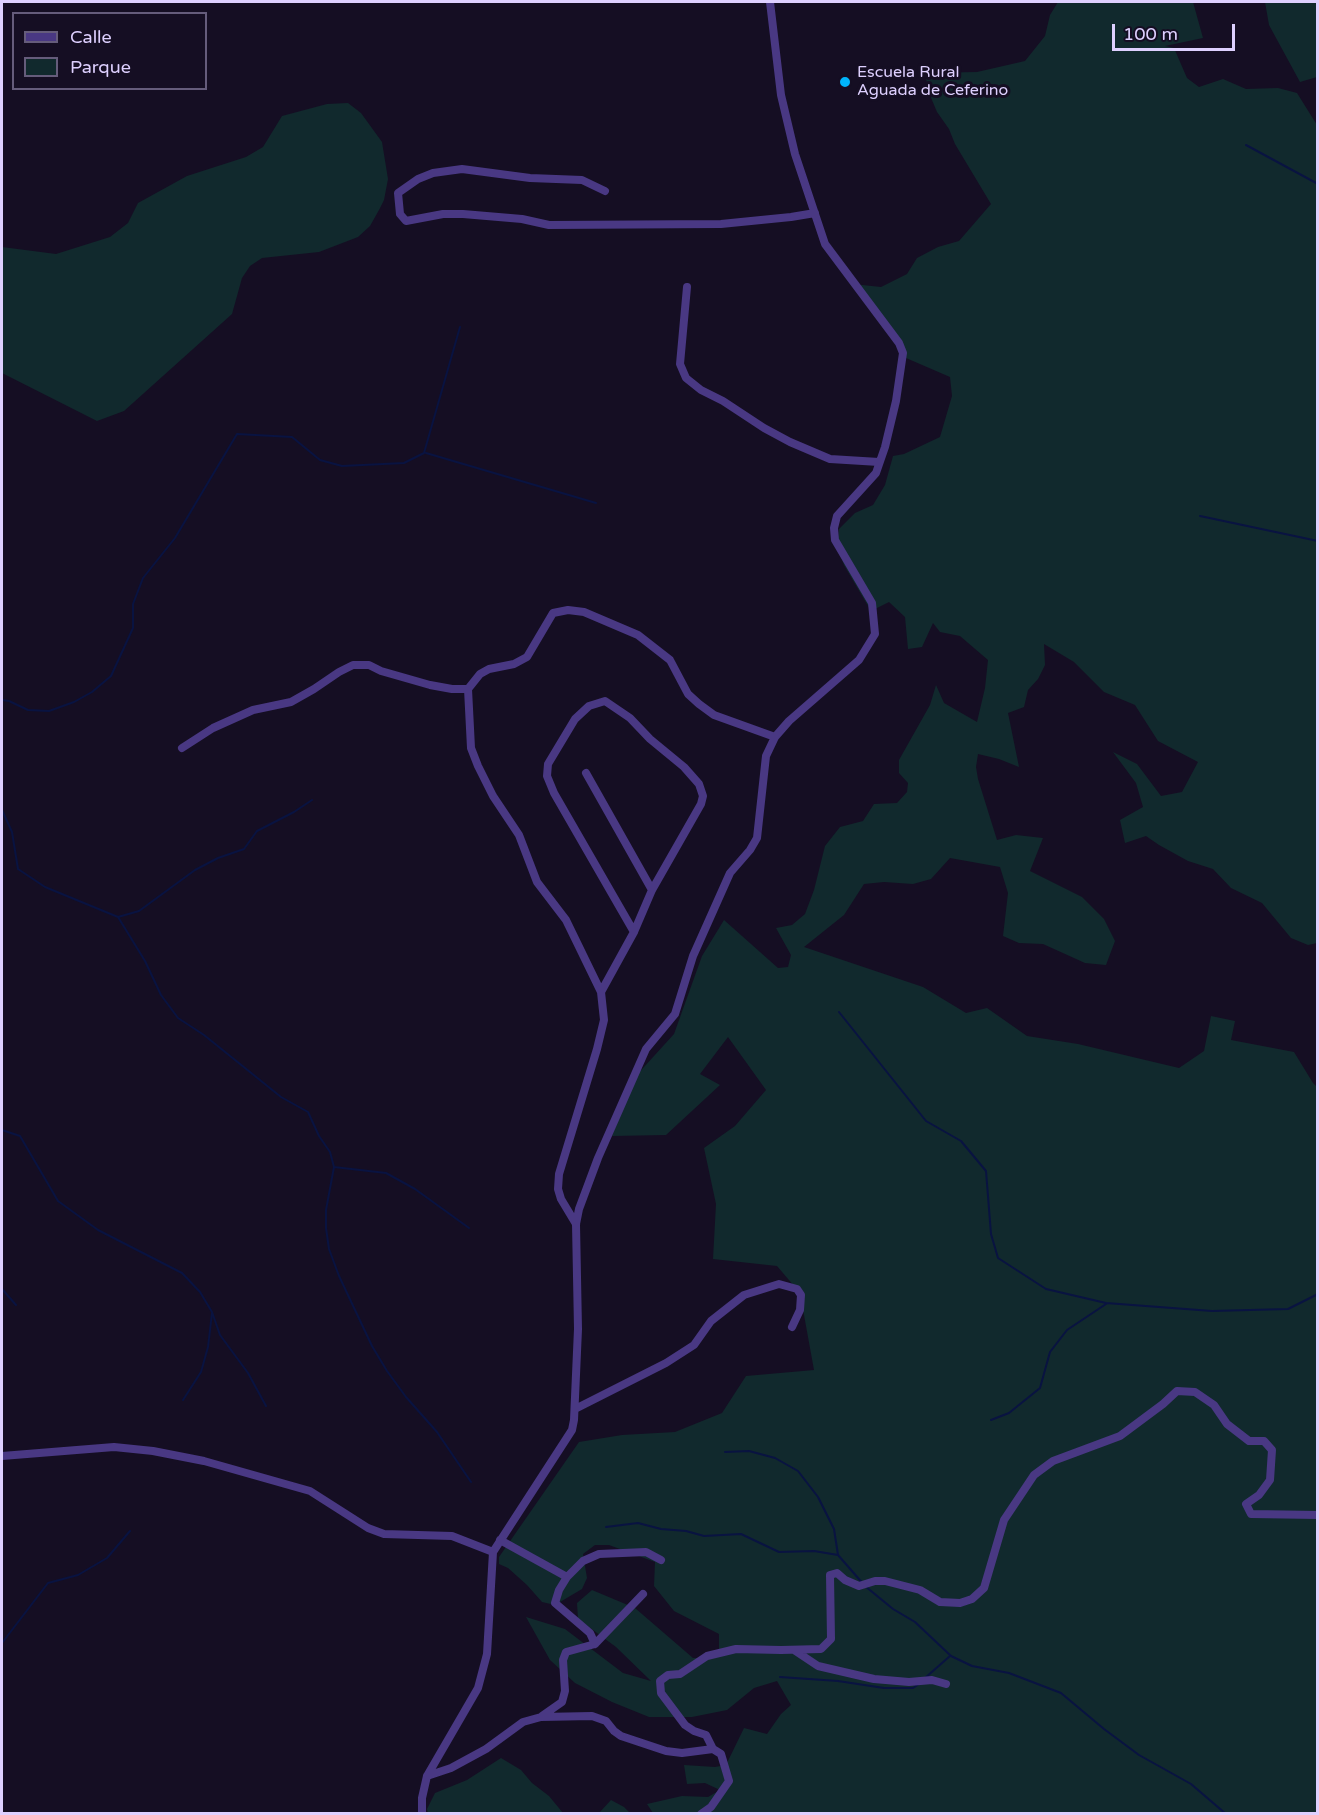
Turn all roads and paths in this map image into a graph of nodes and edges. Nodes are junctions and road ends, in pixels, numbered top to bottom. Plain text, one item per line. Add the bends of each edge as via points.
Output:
1 (770, 2) edge
2 (605, 191) dead end
3 (815, 213) junction
4 (687, 287) dead end
5 (879, 462) junction
6 (468, 689) junction
7 (775, 737) junction
8 (182, 748) dead end
9 (586, 773) dead end
10 (652, 890) junction
11 (634, 932) junction
12 (601, 992) junction
13 (576, 1224) junction
14 (792, 1327) dead end
15 (575, 1409) junction
16 (2, 1456) edge
17 (1317, 1515) edge
18 (500, 1540) junction
19 (493, 1552) junction
20 (661, 1560) dead end
21 (567, 1577) junction
22 (643, 1594) dead end
23 (595, 1644) junction
24 (794, 1650) junction
25 (946, 1684) dead end
26 (541, 1717) junction
27 (713, 1749) junction
28 (427, 1776) junction
29 (422, 1814) edge
30 (701, 1814) edge

1 - 3 street via 782,95 795,154
2 - 3 street via 582,180 462,169 433,173 398,193 400,214 406,221 463,214 549,225 721,224
3 - 5 street via 825,244 903,353 896,401
4 - 5 street via 680,364 686,378 790,442 830,459
5 - 7 street via 866,486 837,516 834,528 835,540 872,603 875,634 859,660
6 - 7 street via 489,669 527,657 553,613 584,612 638,635 663,652 688,694 714,715
6 - 8 street via 430,685 369,665 353,665 291,702 253,710 213,728
6 - 12 street via 471,748 478,766 519,835 537,882 566,920
7 - 13 street via 766,756 757,838 730,873 693,956 675,1014 646,1049 634,1073 598,1158
9 - 10 street
10 - 11 street
10 - 11 street via 701,804 702,790 684,767 630,718 600,702 575,719 548,764 547,776
11 - 12 street
12 - 13 street via 604,1020 559,1174 561,1199
13 - 15 street
14 - 15 street via 800,1310 801,1295 797,1289 779,1284 744,1295 711,1321 694,1345
15 - 18 street via 566,1443
16 - 19 street via 114,1447 194,1459 310,1491 384,1534 452,1536
17 - 24 street via 1251,1514 1246,1504 1270,1480 1272,1450 1264,1441 1249,1441 1196,1392 1177,1391 1120,1436 1053,1461 1034,1475 1004,1520 984,1588 972,1599 940,1602 920,1590 885,1581 859,1586 837,1573 830,1575 831,1639 821,1649
18 - 19 street
18 - 21 street
19 - 28 street via 487,1654 478,1688
20 - 21 street via 646,1552 599,1554 583,1561
21 - 23 street via 555,1603 590,1633
22 - 23 street
23 - 26 street via 566,1652 562,1702
24 - 25 street via 818,1666 874,1679 932,1680
24 - 27 street via 736,1648 707,1656 680,1674 668,1675 660,1681 661,1693 685,1725 706,1735
26 - 27 street via 592,1716 606,1721 621,1736 666,1751
26 - 28 street via 523,1722 451,1768
27 - 30 street via 721,1754 729,1781 711,1807
28 - 29 street

